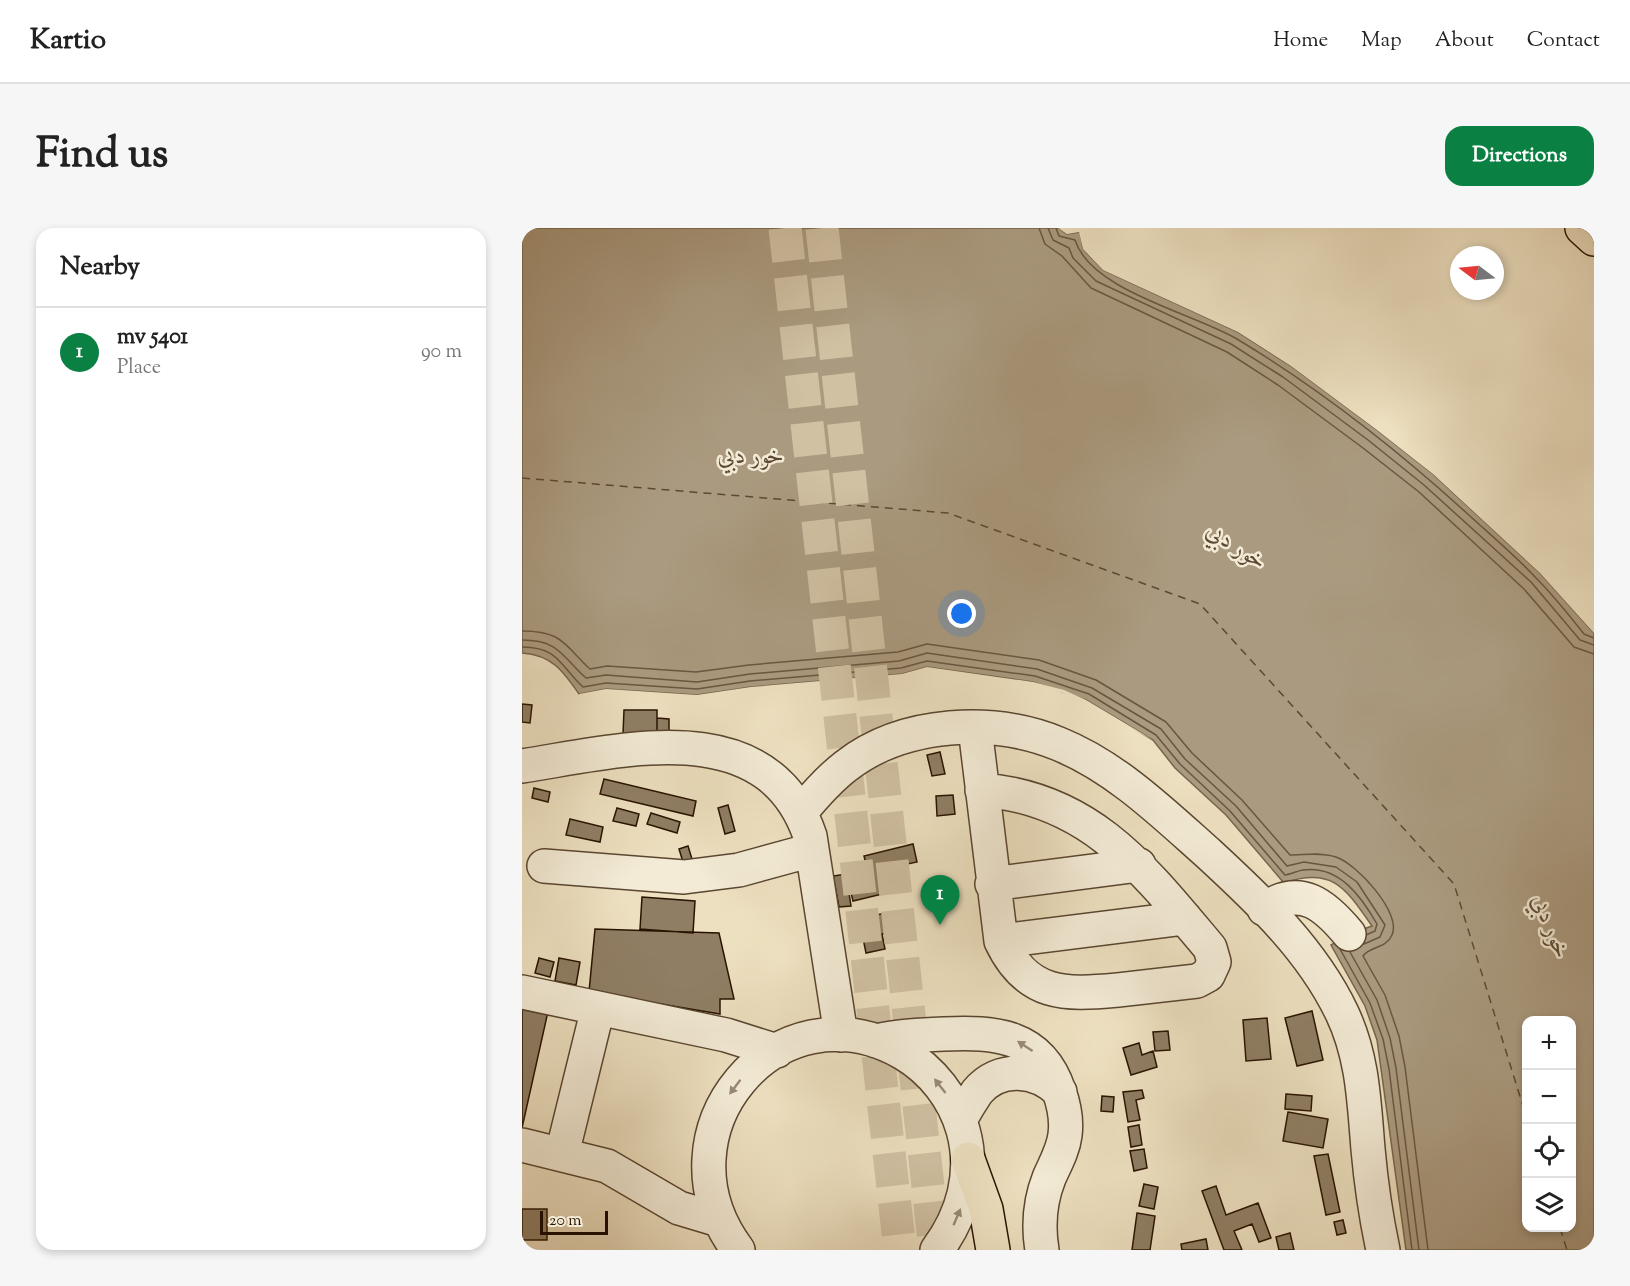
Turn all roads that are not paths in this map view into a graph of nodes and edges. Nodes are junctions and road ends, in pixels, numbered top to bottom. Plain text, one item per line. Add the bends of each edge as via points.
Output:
1 (1582, 228) edge
2 (1594, 239) edge
3 (975, 728) junction
4 (522, 766) edge
5 (984, 806) junction
6 (801, 812) junction
7 (812, 850) junction
8 (1139, 865) junction
9 (544, 866) dead end
10 (992, 884) junction
11 (1264, 909) junction
12 (1185, 918) junction
13 (1350, 934) dead end
14 (1001, 940) junction
15 (522, 992) edge
16 (598, 1008) junction
17 (841, 1035) junction
18 (876, 1041) junction
19 (777, 1051) junction
20 (1060, 1092) junction
21 (960, 1120) junction
22 (522, 1145) edge
23 (562, 1154) junction
24 (968, 1160) junction
25 (719, 1220) junction
26 (738, 1250) edge
27 (937, 1250) edge
28 (993, 1250) edge
29 (1042, 1250) edge
30 (1383, 1250) edge

1 - 2 main road
3 - 5 street
3 - 6 street via 908,735 877,747 822,786
3 - 11 street via 1026,734 1060,744 1099,766 1181,830
4 - 6 street via 653,747 704,748 726,754 768,775
5 - 8 street via 1016,795 1047,805 1095,831
5 - 10 street
6 - 7 street
7 - 9 street via 739,870 684,877
7 - 17 street
8 - 10 street
8 - 12 street
10 - 14 street
11 - 13 street via 1276,902 1305,899 1331,912
11 - 30 street via 1296,940 1322,975 1354,1046 1366,1100 1369,1158
12 - 14 street
12 - 14 street via 1214,955 1212,969 1197,981 1084,993 1054,991 1016,966
15 - 16 street
16 - 19 street via 726,1035
16 - 23 street
17 - 18 street
17 - 19 street via 814,1038
20 -> 18 street via 1039,1056 1004,1036 910,1035
21 -> 18 street via 952,1102 927,1071 903,1053
19 -> 25 street via 733,1089 715,1124 708,1182
20 - 21 street via 1031,1074 997,1077 978,1091
20 - 29 street via 1065,1135 1043,1202
21 - 24 street
22 - 23 street
23 - 25 street via 607,1166 679,1208
27 -> 24 street via 957,1218
24 - 28 main road via 986,1209
25 - 26 street

